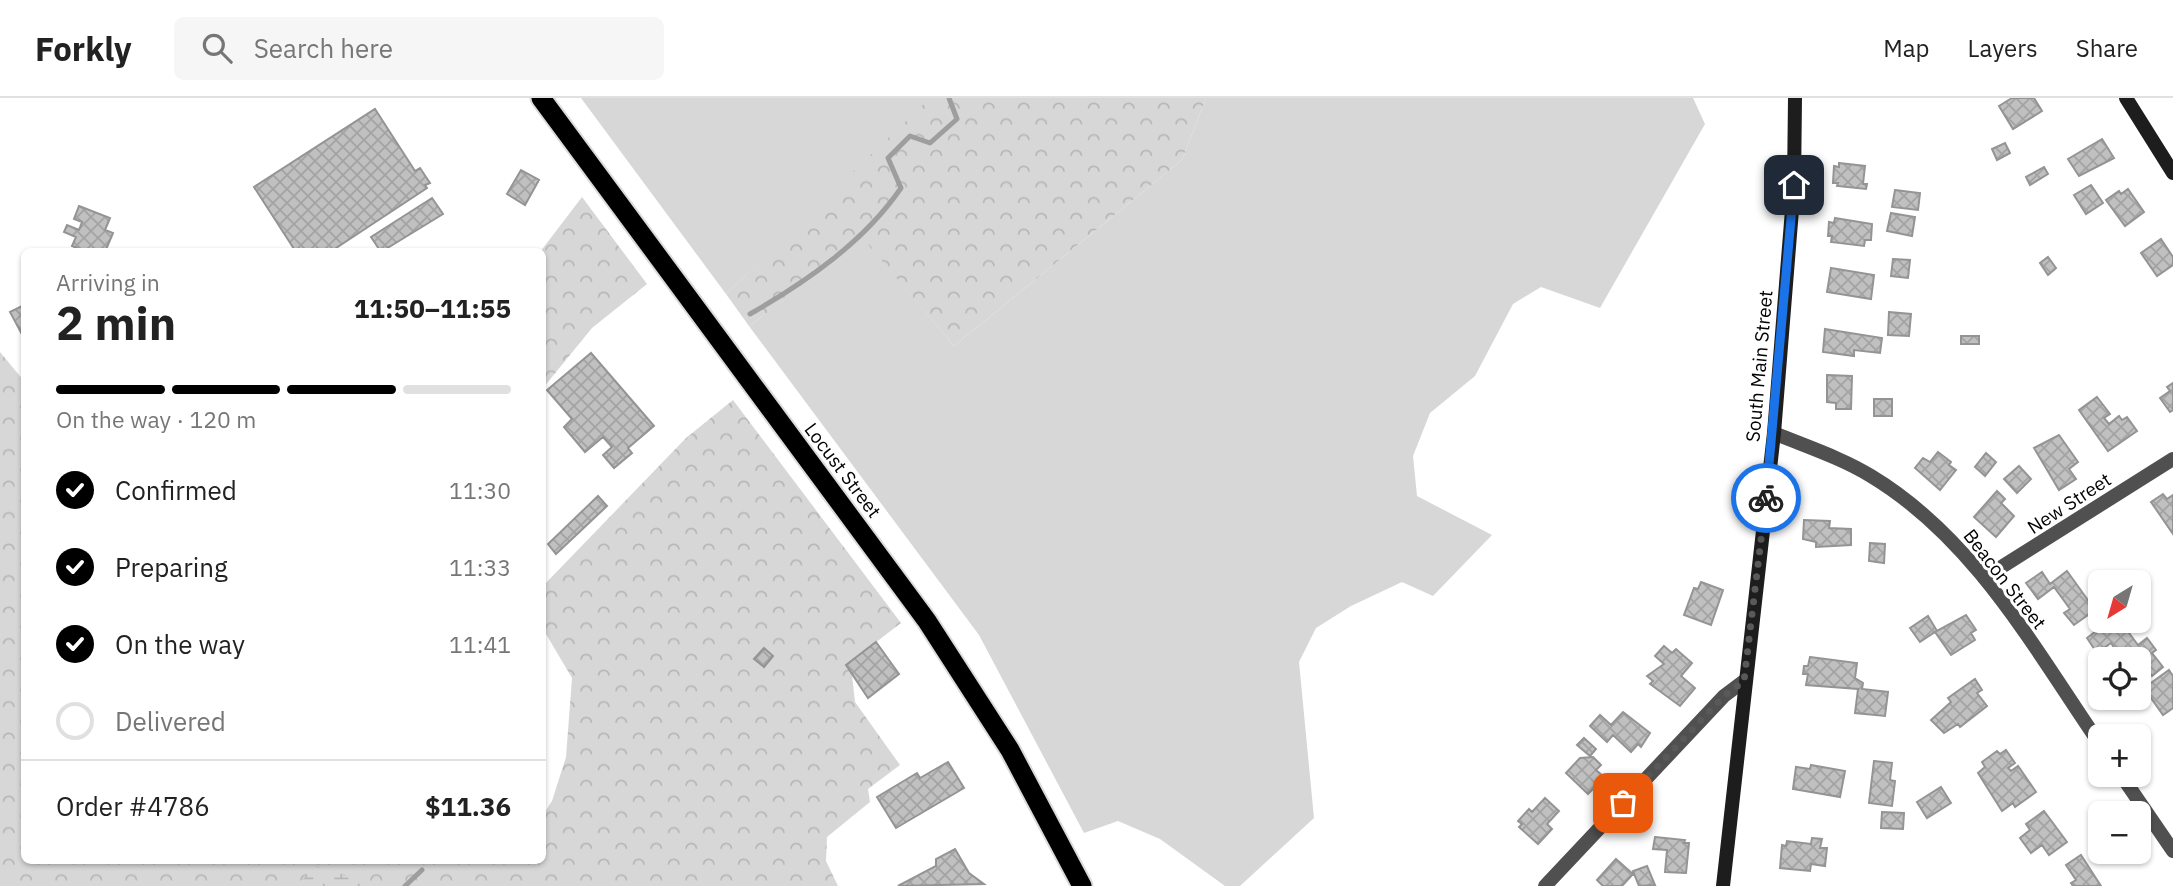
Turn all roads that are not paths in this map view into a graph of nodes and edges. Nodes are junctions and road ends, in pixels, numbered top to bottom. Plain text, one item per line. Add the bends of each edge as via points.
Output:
1 (541, 98) edge
2 (1795, 98) edge
3 (2126, 98) edge
4 (2173, 173) edge
5 (1774, 433) junction
6 (2173, 458) edge
7 (1984, 578) junction
8 (1744, 681) junction
9 (2088, 727) edge
10 (2129, 787) edge
11 (2173, 850) edge
12 (1082, 886) edge
13 (1545, 886) edge
14 (1723, 886) edge

1 - 12 highway, Locust Street via 927,621 1010,750
2 - 5 main road, South Main Street via 1794,185
3 - 4 main road
5 - 7 street, Beacon Street via 1881,482 1951,539
5 - 8 main road, South Main Street
6 - 7 street, New Street
7 - 9 street, Beacon Street
8 - 13 street via 1724,696
8 - 14 main road, South Main Street
10 - 11 street

